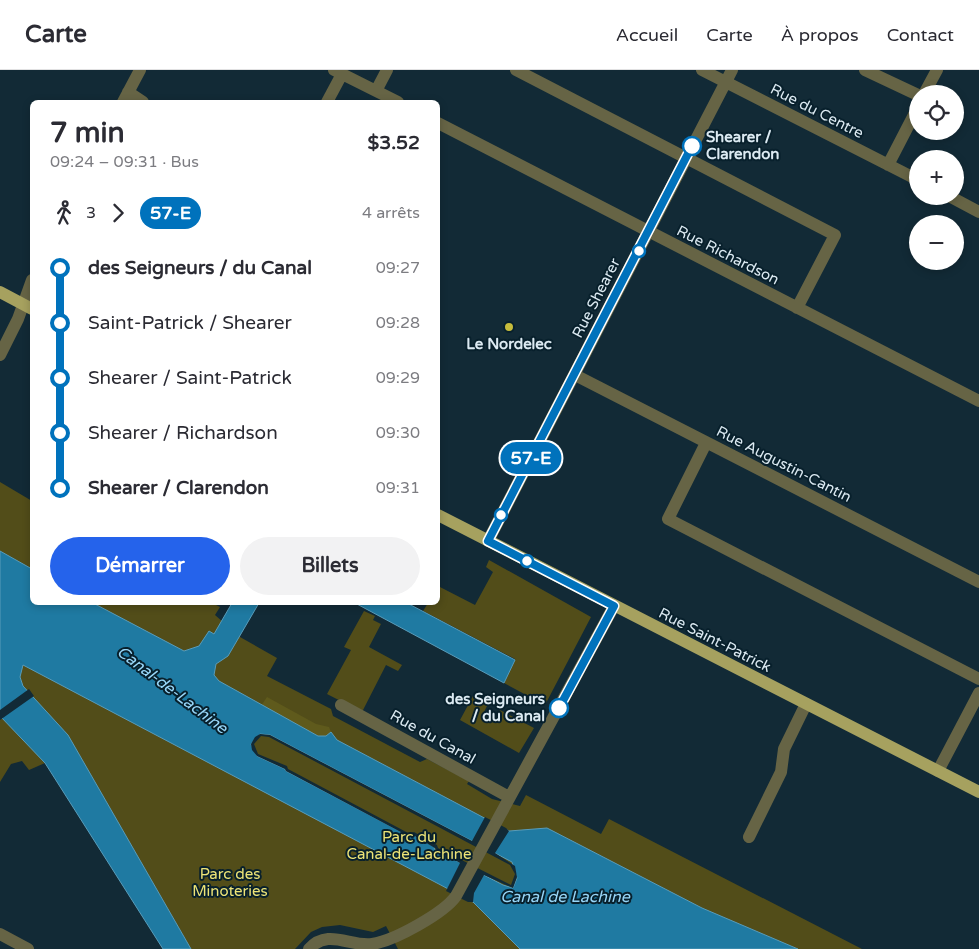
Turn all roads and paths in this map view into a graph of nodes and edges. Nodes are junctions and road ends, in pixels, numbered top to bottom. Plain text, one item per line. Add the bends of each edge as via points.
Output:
1 (140, 70) edge
2 (387, 70) edge
3 (516, 70) edge
4 (702, 70) edge
5 (732, 70) edge
6 (865, 70) edge
7 (936, 70) edge
8 (338, 72) edge
9 (726, 82) junction
10 (928, 85) edge
11 (376, 91) junction
12 (909, 91) edge
13 (126, 97) edge
14 (328, 100) edge
15 (394, 100) edge
16 (440, 124) edge
17 (909, 124) edge
18 (686, 158) junction
19 (888, 165) junction
20 (909, 176) edge
21 (964, 204) edge
22 (979, 212) edge
23 (648, 232) junction
24 (0, 292) edge
25 (30, 294) edge
26 (28, 307) edge
27 (797, 308) junction
28 (0, 356) edge
29 (575, 375) junction
30 (979, 401) edge
31 (706, 443) junction
32 (440, 517) edge
33 (488, 541) junction
34 (979, 582) edge
35 (614, 606) junction
36 (979, 679) edge
37 (979, 693) edge
38 (806, 704) junction
39 (341, 706) dead end
40 (938, 771) junction
41 (979, 792) edge
42 (509, 797) junction
43 (749, 837) dead end
44 (0, 934) edge
45 (28, 949) edge
46 (309, 949) edge

1 - 13 street
2 - 11 street
3 - 18 street
4 - 9 street, Rue du Centre
5 - 9 street, Rue Shearer
6 - 12 street
7 - 10 street
8 - 11 street
8 - 14 street
9 - 18 street, Rue Shearer
9 - 19 street, Rue du Centre
11 - 15 street
16 - 23 street, Rue Richardson
17 - 19 street
18 - 23 street, Rue Shearer
18 - 27 street via 835,236
19 - 20 street, Rue du Centre
21 - 22 street
23 - 27 street, Rue Richardson
23 - 29 street, Rue Shearer
24 - 26 main road
25 - 26 street
26 - 28 street
27 - 30 street, Rue Richardson
29 - 31 street, Rue Augustin-Cantin
29 - 33 street, Rue Shearer
31 - 34 street, Rue Augustin-Cantin
31 - 36 street via 668,519
32 - 33 main road, Rue Saint-Patrick
33 - 35 main road, Rue Saint-Patrick
35 - 38 main road, Rue Saint-Patrick
35 - 42 street
37 - 40 street
38 - 40 main road, Rue Saint-Patrick
38 - 43 street via 784,749 781,772
39 - 42 street, Rue du Canal
40 - 41 main road, Rue Saint-Patrick
42 - 46 street via 456,896 442,911 382,942 369,945 329,938
44 - 45 street

